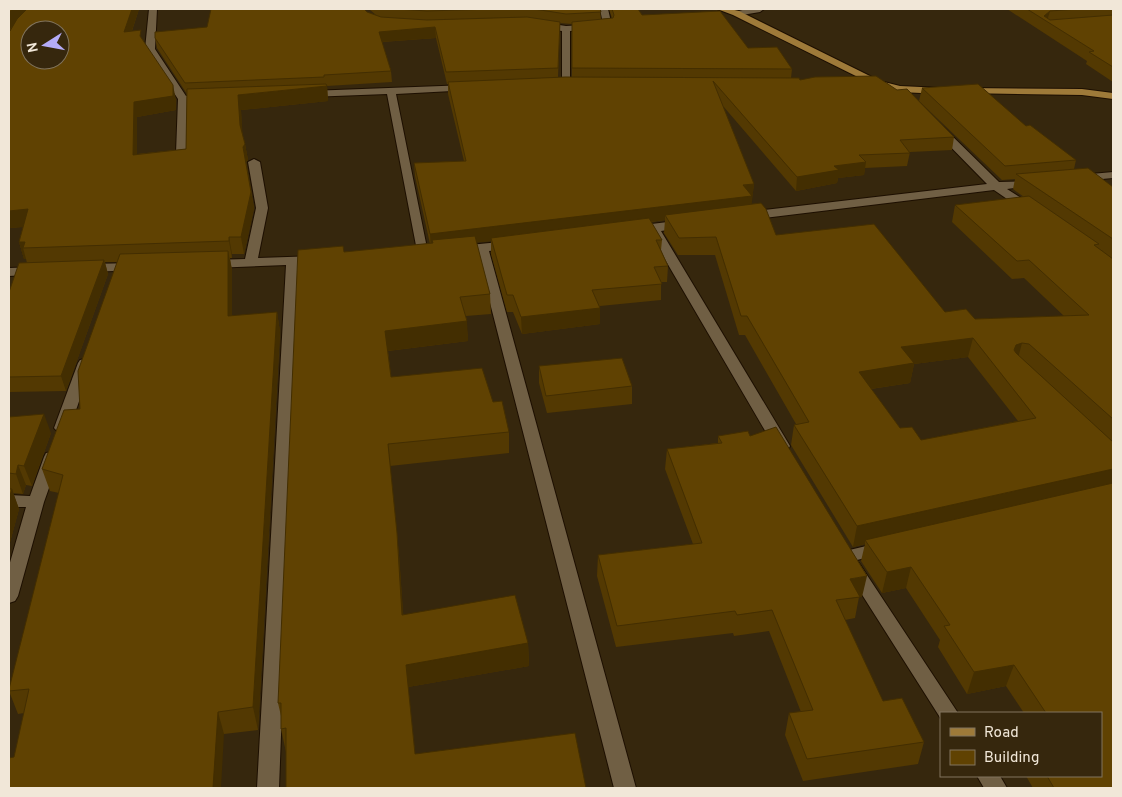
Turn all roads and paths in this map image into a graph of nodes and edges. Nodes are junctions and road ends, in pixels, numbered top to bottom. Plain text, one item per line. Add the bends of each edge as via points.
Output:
1 (153, 9) edge
2 (604, 9) edge
3 (721, 9) edge
4 (760, 9) edge
5 (736, 13) junction
6 (527, 23) edge
7 (566, 29) junction
8 (857, 83) edge
9 (877, 83) junction
10 (565, 84) edge
11 (478, 87) edge
12 (900, 89) junction
13 (391, 90) junction
14 (302, 94) edge
15 (1113, 96) edge
16 (213, 98) edge
17 (183, 99) junction
18 (914, 103) edge
19 (934, 124) edge
20 (181, 153) edge
21 (254, 162) dead end
22 (1113, 175) edge
23 (1064, 180) edge
24 (1045, 182) edge
25 (996, 186) junction
26 (732, 218) edge
27 (1043, 218) edge
28 (692, 223) edge
29 (653, 228) junction
30 (625, 231) edge
31 (520, 244) edge
32 (482, 248) junction
33 (331, 260) edge
34 (294, 261) junction
35 (251, 263) junction
36 (204, 264) edge
37 (147, 266) edge
38 (119, 267) junction
39 (73, 269) edge
40 (46, 270) edge
41 (9, 272) edge
42 (112, 286) edge
43 (89, 352) edge
44 (792, 464) edge
45 (9, 501) edge
46 (36, 502) junction
47 (837, 540) edge
48 (904, 543) edge
49 (847, 556) junction
50 (9, 596) edge
51 (947, 712) edge
52 (989, 777) edge
53 (268, 788) edge
54 (625, 788) edge
55 (996, 788) edge

1 - 17 street via 150,49
2 - 7 street via 608,26
3 - 5 main road
4 - 5 street
5 - 9 main road
6 - 7 street
7 - 10 street
8 - 9 street
9 - 12 main road
11 - 13 street
12 - 15 main road via 1082,92
12 - 18 street
13 - 14 street
13 - 32 street via 428,253
16 - 17 street
17 - 20 street
19 - 25 street
21 - 35 street via 262,208
22 - 23 street
24 - 25 street
25 - 26 street
25 - 27 street
28 - 29 street
29 - 30 street
29 - 44 street
31 - 32 street
32 - 54 street
33 - 34 street
34 - 35 street
34 - 53 street
35 - 36 street
37 - 38 street
38 - 39 street
38 - 42 street
40 - 41 street
43 - 46 street
45 - 46 street
46 - 50 street
47 - 49 street
48 - 49 street
49 - 51 street
52 - 55 street

